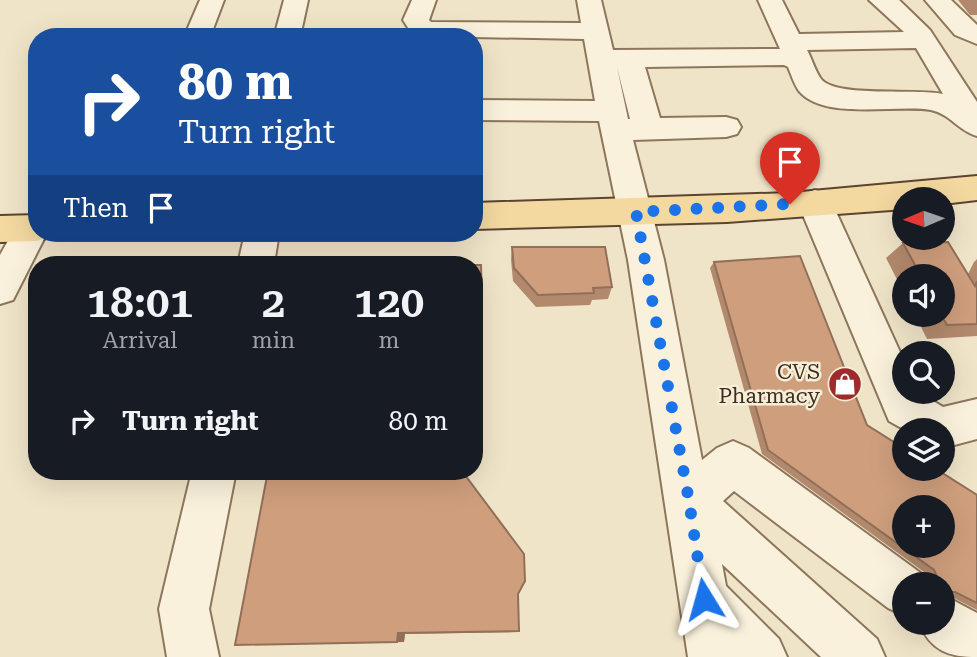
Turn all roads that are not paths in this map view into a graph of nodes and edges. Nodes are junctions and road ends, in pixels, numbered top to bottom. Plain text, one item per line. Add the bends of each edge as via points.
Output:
1 (212, 0) edge
2 (296, 0) edge
3 (424, 0) edge
4 (589, 0) edge
5 (770, 0) edge
6 (937, 0) edge
7 (887, 2) edge
8 (201, 28) edge
9 (289, 28) edge
10 (421, 28) edge
11 (483, 36) edge
12 (977, 36) edge
13 (923, 40) junction
14 (609, 50) junction
15 (795, 51) junction
16 (483, 111) edge
17 (614, 120) junction
18 (974, 123) edge
19 (726, 127) dead end
20 (648, 129) junction
21 (977, 188) edge
22 (816, 203) junction
23 (636, 212) junction
24 (483, 216) edge
25 (23, 229) edge
26 (0, 289) edge
27 (958, 424) edge
28 (977, 446) edge
29 (212, 480) edge
30 (689, 501) junction
31 (892, 582) edge
32 (704, 599) junction
33 (955, 628) edge
34 (977, 644) edge
35 (193, 657) edge
36 (714, 657) edge
37 (761, 657) edge
38 (859, 657) edge

1 - 8 street
2 - 9 street
3 - 10 street via 416,20
4 - 14 street
5 - 15 street
6 - 12 street
7 - 13 street
11 - 14 street
13 - 15 street
13 - 18 street
14 - 15 street via 769,55
14 - 17 street
14 - 20 street
15 - 18 street via 811,87 837,98 935,99
16 - 17 street
17 - 20 street
17 - 23 street
19 - 20 street
21 - 22 main road
22 - 23 main road
22 - 27 street via 904,407
23 - 24 main road
23 - 30 street
25 - 26 street
27 - 28 street
29 - 35 street via 184,609
30 - 31 street via 733,463
30 - 32 street
30 - 38 street
32 - 36 street
32 - 37 street
33 - 34 street

